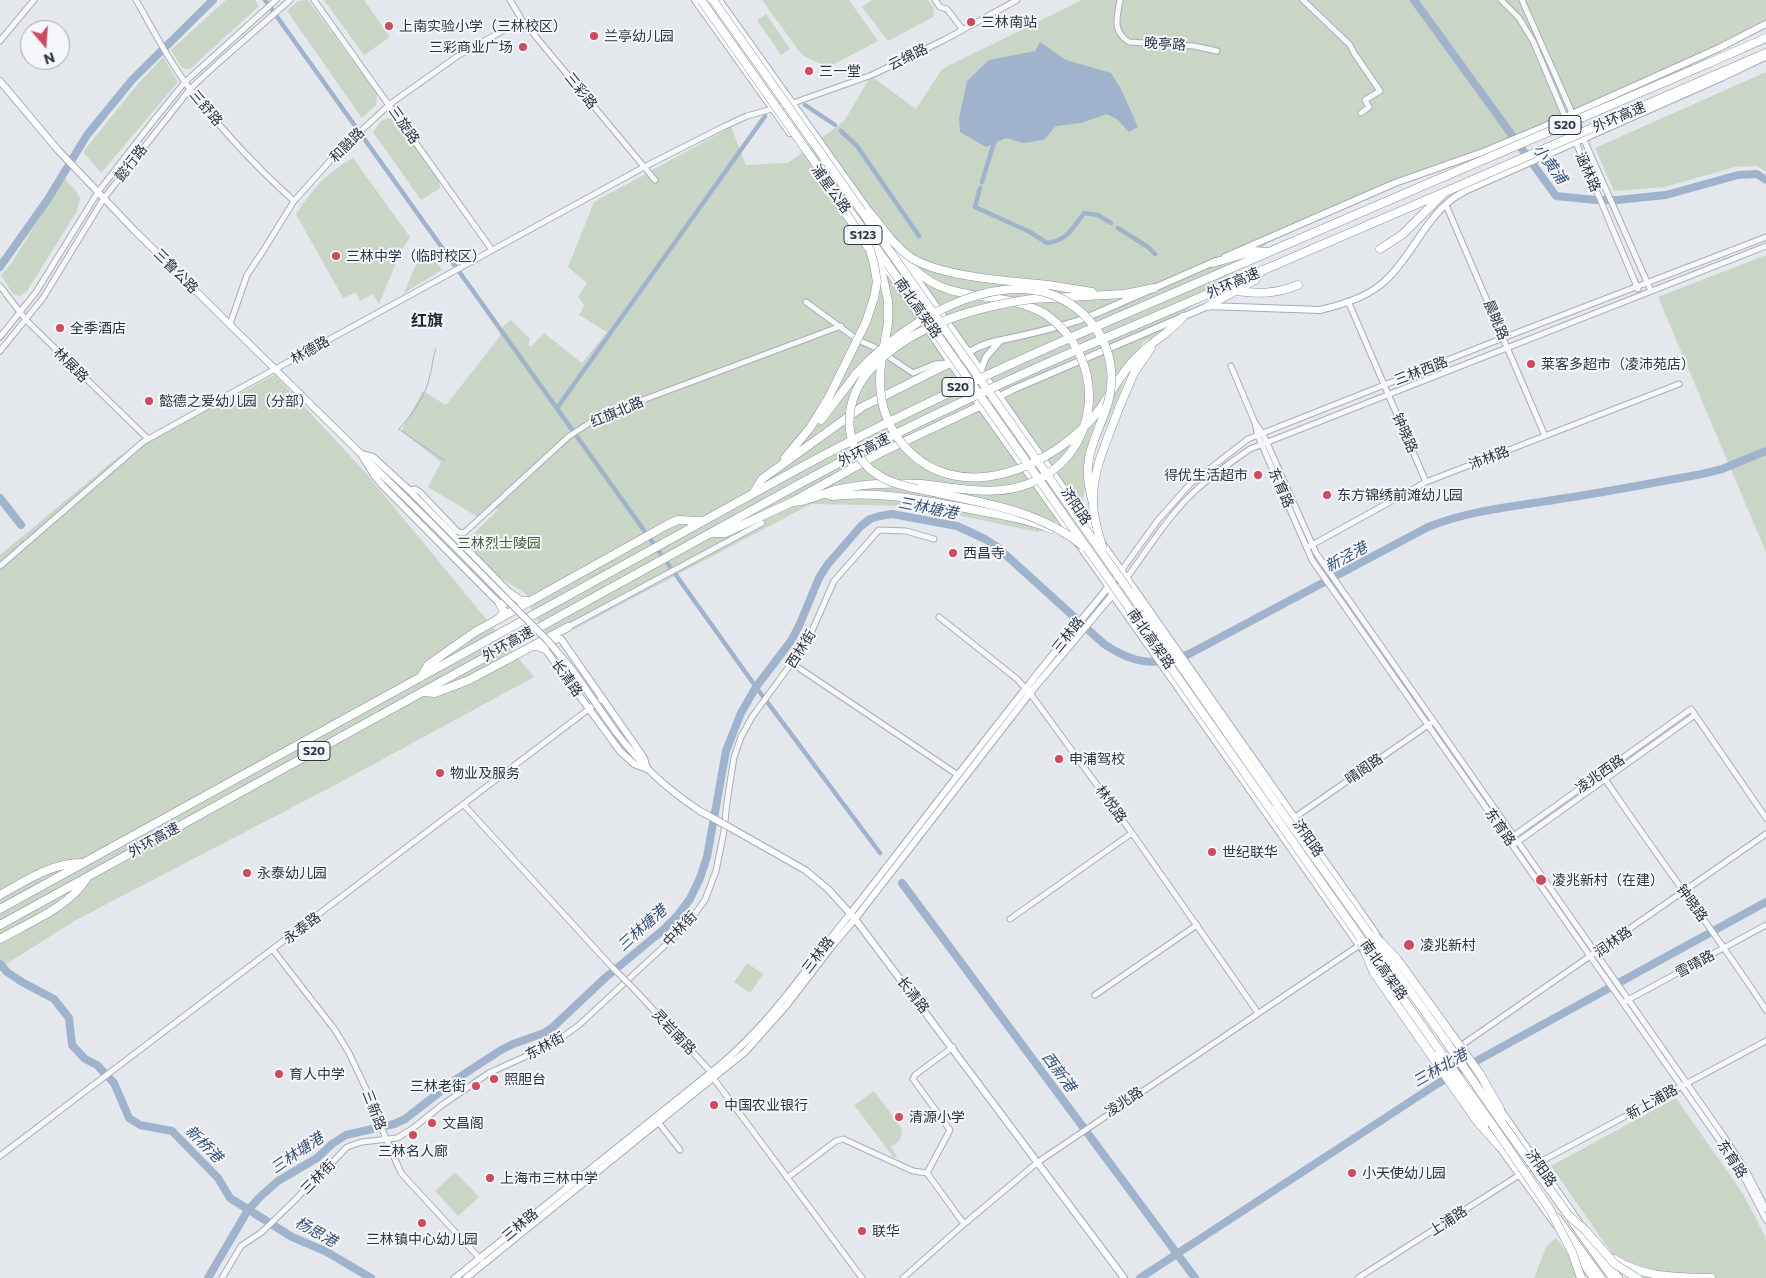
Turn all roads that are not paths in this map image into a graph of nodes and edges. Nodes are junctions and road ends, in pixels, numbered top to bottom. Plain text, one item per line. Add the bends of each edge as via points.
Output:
1 (34, 0) edge
2 (136, 0) edge
3 (276, 0) edge
4 (290, 0) edge
5 (314, 0) edge
6 (510, 0) edge
7 (695, 0) edge
8 (701, 0) edge
9 (713, 0) edge
10 (719, 0) edge
11 (935, 0) edge
12 (1017, 0) edge
13 (1120, 0) edge
14 (1303, 0) edge
15 (1501, 0) edge
16 (1522, 0) edge
17 (522, 20) junction
18 (1766, 24) edge
19 (963, 30) junction
20 (1766, 38) edge
21 (0, 41) edge
22 (1217, 51) dead end
23 (1766, 55) edge
24 (0, 81) edge
25 (186, 82) junction
26 (190, 89) junction
27 (793, 103) junction
28 (390, 104) junction
29 (772, 109) junction
30 (1361, 113) dead end
31 (1573, 114) junction
32 (1565, 118) junction
33 (1584, 139) junction
34 (1576, 142) junction
35 (644, 167) junction
36 (655, 180) dead end
37 (835, 191) junction
38 (98, 192) junction
39 (1446, 192) junction
40 (851, 194) junction
41 (104, 198) junction
42 (294, 201) junction
43 (1446, 205) junction
44 (889, 237) junction
45 (1766, 237) edge
46 (1766, 246) edge
47 (1380, 249) dead end
48 (492, 250) junction
49 (870, 250) junction
50 (1268, 252) junction
51 (1213, 263) junction
52 (1263, 270) junction
53 (1647, 283) junction
54 (1298, 285) dead end
55 (1637, 287) junction
56 (1, 288) edge
57 (1154, 288) junction
58 (1236, 291) junction
59 (1651, 291) junction
60 (1618, 294) junction
61 (1104, 295) junction
62 (1640, 295) junction
63 (1348, 301) junction
64 (806, 302) dead end
65 (1622, 302) junction
66 (1208, 306) junction
67 (20, 313) junction
68 (1183, 317) junction
69 (26, 320) junction
70 (230, 324) junction
71 (841, 326) junction
72 (1161, 336) junction
73 (0, 337) edge
74 (1503, 338) junction
75 (1001, 341) junction
76 (1507, 347) junction
77 (0, 351) edge
78 (968, 352) junction
79 (950, 363) junction
80 (1231, 366) dead end
81 (275, 369) junction
82 (981, 370) junction
83 (1679, 384) dead end
84 (1384, 386) junction
85 (1388, 394) junction
86 (999, 396) junction
87 (975, 399) junction
88 (980, 406) junction
89 (1260, 435) junction
90 (1545, 436) junction
91 (148, 439) junction
92 (801, 439) junction
93 (1264, 443) junction
94 (361, 454) junction
95 (774, 470) junction
96 (1426, 482) junction
97 (409, 490) junction
98 (753, 493) junction
99 (827, 494) junction
100 (792, 502) junction
101 (1093, 503) junction
102 (703, 521) junction
103 (762, 523) dead end
104 (710, 533) junction
105 (934, 539) dead end
106 (1073, 539) junction
107 (1309, 547) junction
108 (1092, 555) junction
109 (1104, 556) junction
110 (0, 566) edge
111 (1121, 571) junction
112 (1126, 579) junction
113 (1109, 587) junction
114 (511, 594) junction
115 (1112, 594) junction
116 (533, 600) junction
117 (500, 604) junction
118 (939, 617) dead end
119 (497, 620) junction
120 (568, 627) junction
121 (561, 639) junction
122 (533, 646) junction
123 (545, 649) junction
124 (793, 664) junction
125 (421, 677) junction
126 (1028, 690) junction
127 (421, 692) junction
128 (602, 699) junction
129 (589, 709) junction
130 (1695, 715) junction
131 (1433, 721) junction
132 (1428, 724) junction
133 (616, 731) joint
134 (647, 769) junction
135 (1601, 774) junction
136 (958, 775) junction
137 (1605, 780) junction
138 (464, 805) junction
139 (1294, 818) junction
140 (1766, 818) edge
141 (727, 828) junction
142 (1132, 833) junction
143 (1766, 834) edge
144 (1511, 837) junction
145 (1515, 844) junction
146 (83, 863) junction
147 (895, 863) junction
148 (886, 874) junction
149 (88, 876) junction
150 (1684, 892) junction
151 (0, 895) edge
152 (0, 909) edge
153 (850, 914) junction
154 (856, 919) junction
155 (1010, 919) dead end
156 (0, 925) edge
157 (1197, 925) junction
158 (1766, 925) edge
159 (1364, 926) junction
160 (1357, 932) junction
161 (1377, 934) junction
162 (0, 939) edge
163 (1360, 946) junction
164 (1725, 948) junction
165 (273, 950) junction
166 (1593, 955) junction
167 (620, 987) joint
168 (1095, 995) dead end
169 (1625, 1000) junction
170 (1766, 1010) edge
171 (1258, 1013) junction
172 (1766, 1041) edge
173 (953, 1047) junction
174 (1460, 1050) junction
175 (1478, 1074) junction
176 (712, 1076) junction
177 (1684, 1084) junction
178 (1500, 1110) joint
179 (658, 1122) junction
180 (385, 1138) junction
181 (1500, 1148) junction
182 (680, 1150) dead end
183 (0, 1156) edge
184 (1038, 1162) junction
185 (1538, 1163) junction
186 (926, 1173) junction
187 (1520, 1175) junction
188 (787, 1178) junction
189 (1549, 1208) junction
190 (1766, 1209) edge
191 (1569, 1216) junction
192 (1766, 1220) edge
193 (964, 1224) junction
194 (1606, 1254) junction
195 (482, 1260) junction
196 (222, 1278) edge
197 (455, 1278) edge
198 (466, 1278) edge
199 (862, 1278) edge
200 (903, 1278) edge
201 (1124, 1278) edge
202 (1358, 1278) edge
203 (1581, 1278) edge
204 (1593, 1278) edge
205 (1601, 1278) edge
206 (1613, 1278) edge
207 (1619, 1278) edge
208 (1637, 1278) edge
209 (1711, 1278) edge

1 - 21 street
2 - 25 street, 三舒路
3 - 25 street, 懿行路
4 - 26 street, 懿行路
5 - 28 street, 三旋路
6 - 17 street, 三彩路
7 - 29 main road, 浦星公路 / S123
8 - 37 highway, 南北高架路, bridge
9 - 40 highway, 南北高架路, bridge
10 - 27 main road, 浦星公路 / S123
11 - 19 street via 940,7 947,9
12 - 19 street, 云绵路
13 - 22 street, 晚亭路 via 1118,30 1129,42 1194,46
14 - 30 street via 1350,45 1380,91 1366,100 1369,107
15 - 32 street, 涵林路 via 1533,41
16 - 31 street, 涵林路
17 - 28 street, 和融路 via 459,55
17 - 35 street, 三彩路
18 - 31 main road
19 - 27 street, 云绵路 via 872,74
20 - 50 highway, 外环高速 / S20, bridge
23 - 33 main road
23 - 39 highway, 外环高速 / S20, bridge
24 - 38 main road, 三鲁公路
25 - 26 street, 三舒路
25 - 38 street, 懿行路
26 - 41 street, 懿行路
26 - 42 street, 三舒路 via 244,154
27 - 29 street, 云绵路
27 - 78 main road, 浦星公路 / S123
28 - 42 street, 和融路 via 338,152
28 - 48 street, 三旋路
29 - 35 street, 林德路 via 747,116
29 - 79 main road, 浦星公路 / S123
31 - 32 main road
31 - 33 street, 涵林路
32 - 34 street, 涵林路
32 - 51 main road via 1395,183
33 - 34 main road
33 - 53 street, 涵林路
34 - 43 main road via 1467,190
34 - 55 street, 涵林路
35 - 36 street, 三彩路
35 - 48 street, 林德路
37 - 49 highway, bridge
37 - 108 highway, 南北高架路, bridge
38 - 41 main road, 三鲁公路
38 - 67 street, 懿行路
39 - 47 highway via 1402,234
39 - 52 highway, 外环高速 / S20
40 - 44 highway, bridge
40 - 109 highway, 南北高架路, bridge
41 - 69 street, 懿行路
41 - 70 main road, 三鲁公路
42 - 70 street, 和融路 via 247,275
43 - 63 main road via 1385,281
43 - 74 street, 晨眺路
44 - 61 highway, bridge via 912,258 938,269
44 - 99 highway, bridge via 912,267 936,285 963,294 1019,303 1052,319 1078,348 1089,385 1089,408 1079,438 1066,458 1042,478 1020,487 996,490 876,484
45 - 53 street, 三林西路
46 - 59 street, 三林西路
48 - 81 street, 林德路
49 - 72 highway, bridge via 882,273 888,301 880,376 881,401 892,430 902,443 938,470 985,477 1037,462 1083,429 1134,359
49 - 92 highway, bridge via 877,278 874,298 829,397
50 - 51 highway via 1254,251
50 - 98 highway, 外环高速 / S20, bridge via 958,388 884,423
51 - 57 main road
52 - 58 highway via 1255,280
52 - 104 highway, 外环高速 / S20, bridge via 963,400
53 - 55 street, 三林西路
53 - 59 street, 涵林路
54 - 58 highway via 1263,294
55 - 60 street, 三林西路
55 - 62 street, 涵林路
56 - 67 street, 林展路
57 - 61 highway
57 - 75 main road via 1076,322
58 - 66 highway
59 - 62 street, 三林西路
60 - 65 street
60 - 74 street, 三林西路
61 - 106 highway, bridge via 993,306 960,315 924,331 871,368 857,389 849,412 850,434 856,451 876,474 906,486 1019,512 1056,527
62 - 65 street, 三林西路
63 - 66 main road via 1311,311
63 - 84 street, 钟晓路
64 - 71 street
65 - 76 street, 三林西路
66 - 68 main road
67 - 69 street, 林展路
67 - 73 street, 懿行路
68 - 72 highway
68 - 86 main road
69 - 77 street, 懿行路
69 - 91 street, 林展路
70 - 81 main road, 三鲁公路
71 - 79 street via 913,373 935,364
71 - 97 street, 红旗北路 via 600,416 568,437 466,532 457,531 420,492
72 - 101 highway, bridge via 1140,362 1119,408 1098,468
74 - 76 street, 晨眺路
74 - 84 street, 三林西路
75 - 78 main road
75 - 82 main road via 989,352
76 - 85 street, 三林西路
76 - 90 street, 晨眺路
78 - 79 main road
78 - 82 main road, 浦星公路 / S123
79 - 87 main road, 浦星公路 / S123
79 - 95 highway via 862,407
80 - 89 street, 东育路
81 - 91 street, 林德路
81 - 94 main road, 三鲁公路
82 - 86 main road, 浦星公路 / S123
82 - 87 main road
83 - 90 street, 沛林路
84 - 85 street, 钟晓路
84 - 89 street, 三林西路
85 - 93 street, 三林西路
85 - 96 street, 钟晓路
86 - 88 main road
86 - 111 main road, 济阳路
87 - 88 main road, 浦星公路 / S123
88 - 100 highway via 898,444
88 - 113 main road, 济阳路
89 - 93 street, 东育路
89 - 111 street, 三林西路 via 1248,439 1190,484 1158,520
90 - 96 street, 沛林路
91 - 110 street, 林德路
92 - 95 highway
92 - 101 highway, bridge via 810,435 856,374 878,351 934,312 968,298 996,292 1028,290 1047,294 1065,300 1080,311 1098,333 1112,371 1110,399 1089,458 1088,481
93 - 107 street, 东育路
93 - 112 street, 三林西路 via 1220,469 1194,492 1175,512
94 - 97 main road, 三鲁公路 via 373,457
94 - 117 main road, 三鲁公路 via 383,486
94 - 133 main road, 三鲁公路, bridge via 548,641
95 - 98 highway via 762,479
96 - 107 street, 沛林路
97 - 114 main road, 三鲁公路
98 - 102 highway, 外环高速 / S20
99 - 100 highway
99 - 106 highway, bridge via 902,497 1017,518
100 - 104 highway via 725,534
101 - 109 highway, bridge
102 - 116 highway via 678,520
102 - 125 highway, 外环高速 / S20
103 - 120 street
104 - 127 highway, 外环高速 / S20
105 - 124 street, 西林街 via 906,531 878,531 834,582 810,637
106 - 108 highway, bridge
107 - 131 street, 东育路
107 - 132 street, 东育路 via 1318,568
108 - 160 highway, 南北高架路, bridge
109 - 159 highway, 南北高架路, bridge
111 - 112 main road, 济阳路
111 - 113 main road, 三林路
112 - 115 main road, 三林路
112 - 139 main road, 济阳路
113 - 115 main road, 济阳路
113 - 126 main road, 三林路 via 1067,636
114 - 116 highway via 521,601
114 - 117 main road via 510,603
115 - 126 main road, 三林路 via 1074,642
115 - 163 main road, 济阳路
116 - 119 highway
117 - 119 highway via 504,612
118 - 126 street, 林悦路
119 - 125 highway via 428,665
120 - 121 main road
120 - 122 highway
121 - 123 main road, 长清路 via 551,642
121 - 128 main road, 长清路
122 - 123 highway
122 - 127 highway via 469,680 435,692
123 - 129 main road, 长清路
124 - 136 street
124 - 141 street, 西林街 via 746,726 737,748 727,802
125 - 146 highway, 外环高速 / S20
126 - 136 main road, 三林路
126 - 142 street, 林悦路
126 - 147 main road, 三林路
127 - 149 highway, 外环高速 / S20
128 - 129 street, 永泰路
128 - 134 main road, 长清路 via 644,758
129 - 134 main road, 长清路 via 620,751 634,764
129 - 138 street, 永泰路
130 - 135 street, 凌兆西路 via 1691,709
130 - 137 street, 凌兆西路
130 - 140 street
131 - 132 street, 晴阁路
131 - 144 street, 东育路
132 - 139 street, 晴阁路
132 - 144 street, 东育路
133 - 134 main road, 长清路
134 - 141 main road, 长清路, bridge
135 - 137 street, 钟晓路
135 - 144 street, 凌兆西路
136 - 147 main road, 三林路
137 - 145 street, 凌兆西路
137 - 150 street, 钟晓路
138 - 165 street, 永泰路
138 - 176 street, 灵岩南路, bridge
139 - 161 main road, 济阳路
141 - 153 main road, 长清路 via 805,870
141 - 167 street, 中林街 via 716,871 700,908 686,926
142 - 155 street
142 - 157 street, 林悦路
143 - 150 street, 润林路
144 - 145 street, 东育路
145 - 166 street, 东育路
146 - 151 highway via 67,863 38,874
146 - 152 highway, 外环高速 / S20
147 - 148 main road, 三林路
148 - 153 main road, 三林路
148 - 154 main road, 三林路
149 - 156 highway, 外环高速 / S20
149 - 162 highway via 80,890 61,904
150 - 164 street, 钟晓路
150 - 166 street, 润林路
153 - 154 main road, 长清路
153 - 176 main road, 三林路 via 766,1020
154 - 173 main road, 长清路
154 - 176 main road, 三林路 via 764,1033 745,1052
157 - 168 street
157 - 171 street, 林悦路
158 - 164 street, 雪晴路
159 - 175 highway, bridge via 1397,959
159 - 191 highway, 南北高架路, bridge
160 - 181 highway, bridge via 1374,972 1476,1120
160 - 189 highway, 南北高架路, bridge
161 - 163 street, 凌兆路
161 - 174 main road, 济阳路
163 - 171 street, 凌兆路
163 - 181 main road, 济阳路
164 - 169 street, 雪晴路
164 - 170 street, 钟晓路
165 - 180 street, 三新路 via 343,1042
165 - 183 street, 永泰路
166 - 169 street, 东育路
166 - 174 street, 润林路
167 - 180 street, 东林街 via 553,1044 489,1073 412,1129 396,1138
169 - 177 street, 东育路
171 - 184 street, 凌兆路
172 - 177 street, 新上浦路
173 - 184 main road, 长清路
173 - 186 street via 913,1077 950,1130
174 - 175 main road, 济阳路, bridge
175 - 178 highway via 1492,1092
176 - 179 main road, 三林路
176 - 188 street, 灵岩南路
176 - 195 main road, 三林路
177 - 185 street, 新上浦路
177 - 190 street, 东育路 via 1738,1157
177 - 192 street, 东育路 via 1746,1181
178 - 185 main road, 济阳路
179 - 182 street
179 - 195 main road, 三林路
180 - 195 street, 三新路 via 401,1173
180 - 196 street, 三林街 via 347,1147 262,1232 238,1249
181 - 187 main road, 济阳路
184 - 193 street, 凌兆路
184 - 201 main road, 长清路
185 - 187 street, 上浦路
185 - 207 main road, 济阳路
186 - 188 street via 912,1171 843,1139
186 - 193 street
187 - 202 street, 上浦路
187 - 204 main road, 济阳路
188 - 199 street, 灵岩南路
189 - 203 highway, bridge via 1572,1252
189 - 205 highway, 南北高架路, bridge
191 - 194 highway, bridge
191 - 206 highway, 南北高架路, bridge
193 - 200 street, 凌兆路
194 - 208 highway, bridge
194 - 209 highway via 1636,1271 1653,1276
195 - 197 main road, 三林路
195 - 198 main road, 三林路

